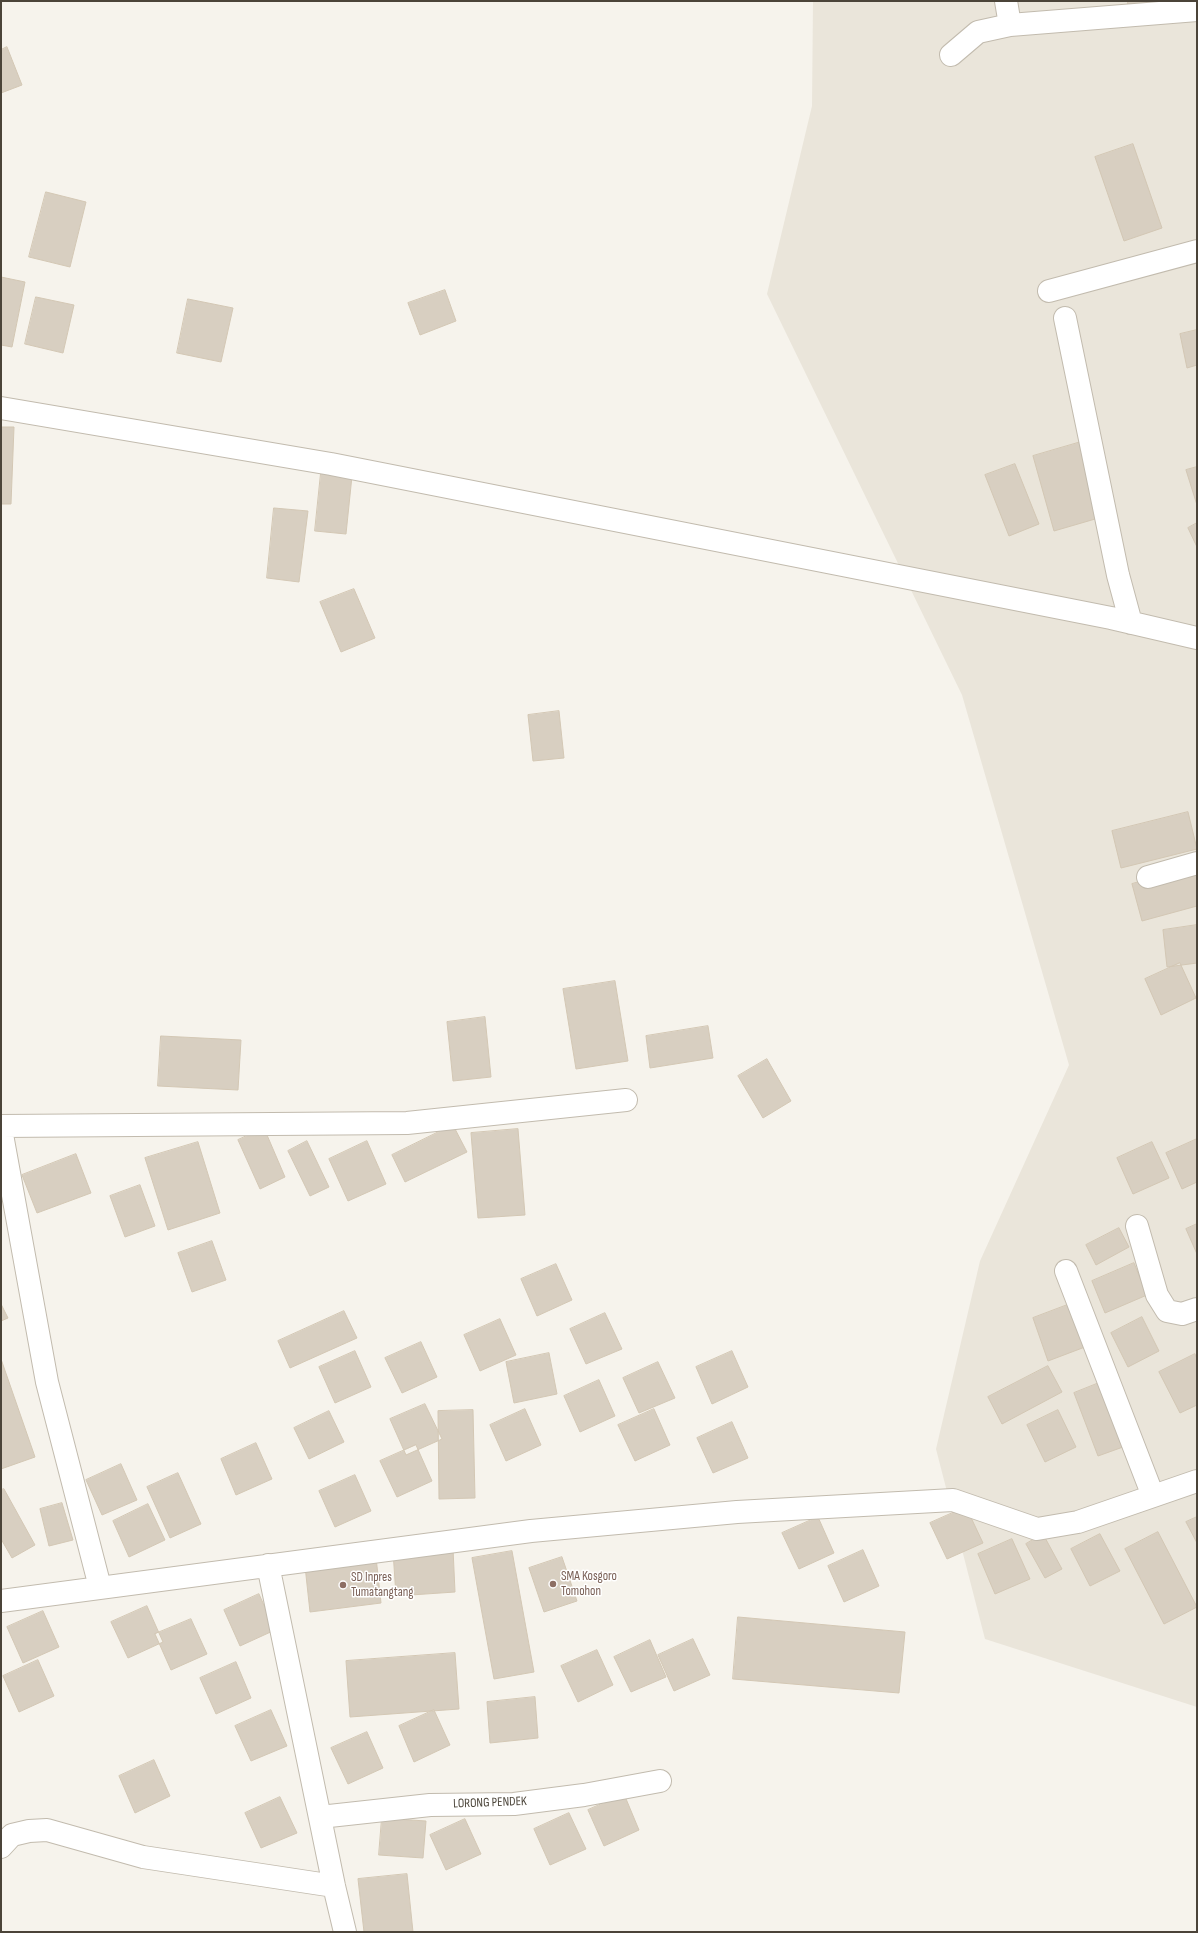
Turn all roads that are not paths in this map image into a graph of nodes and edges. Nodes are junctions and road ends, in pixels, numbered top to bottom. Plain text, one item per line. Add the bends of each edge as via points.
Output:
1 (1006, 1) edge
2 (1197, 10) edge
3 (1010, 25) junction
4 (951, 55) dead end
5 (1197, 251) edge
6 (1049, 290) dead end
7 (1065, 318) dead end
8 (1, 408) edge
9 (1131, 623) junction
10 (1197, 638) edge
11 (1197, 863) edge
12 (1148, 877) dead end
13 (626, 1100) dead end
14 (1, 1126) edge
15 (1, 1129) edge
16 (1137, 1226) dead end
17 (1066, 1270) dead end
18 (1197, 1309) edge
19 (1197, 1481) edge
20 (1153, 1496) junction
21 (268, 1565) junction
22 (100, 1587) junction
23 (1, 1601) edge
24 (660, 1781) dead end
25 (320, 1817) junction
26 (1, 1846) edge
27 (334, 1886) junction
28 (345, 1932) edge

1 - 3 street
2 - 3 street
3 - 4 street via 978,32
5 - 6 street
7 - 9 street via 1118,575
8 - 9 street via 331,464
9 - 10 street
11 - 12 street
13 - 14 street via 408,1123
15 - 22 street via 47,1382
16 - 18 street via 1157,1295 1167,1311 1182,1314
17 - 20 street
19 - 20 street
20 - 21 street via 1078,1522 1037,1529 953,1500 721,1513 531,1531
21 - 22 street
21 - 25 street
22 - 23 street
24 - 25 street, LORONG PENDEK via 584,1795 514,1804 430,1806
25 - 27 street
26 - 27 street via 12,1835 47,1830 143,1857
27 - 28 street

